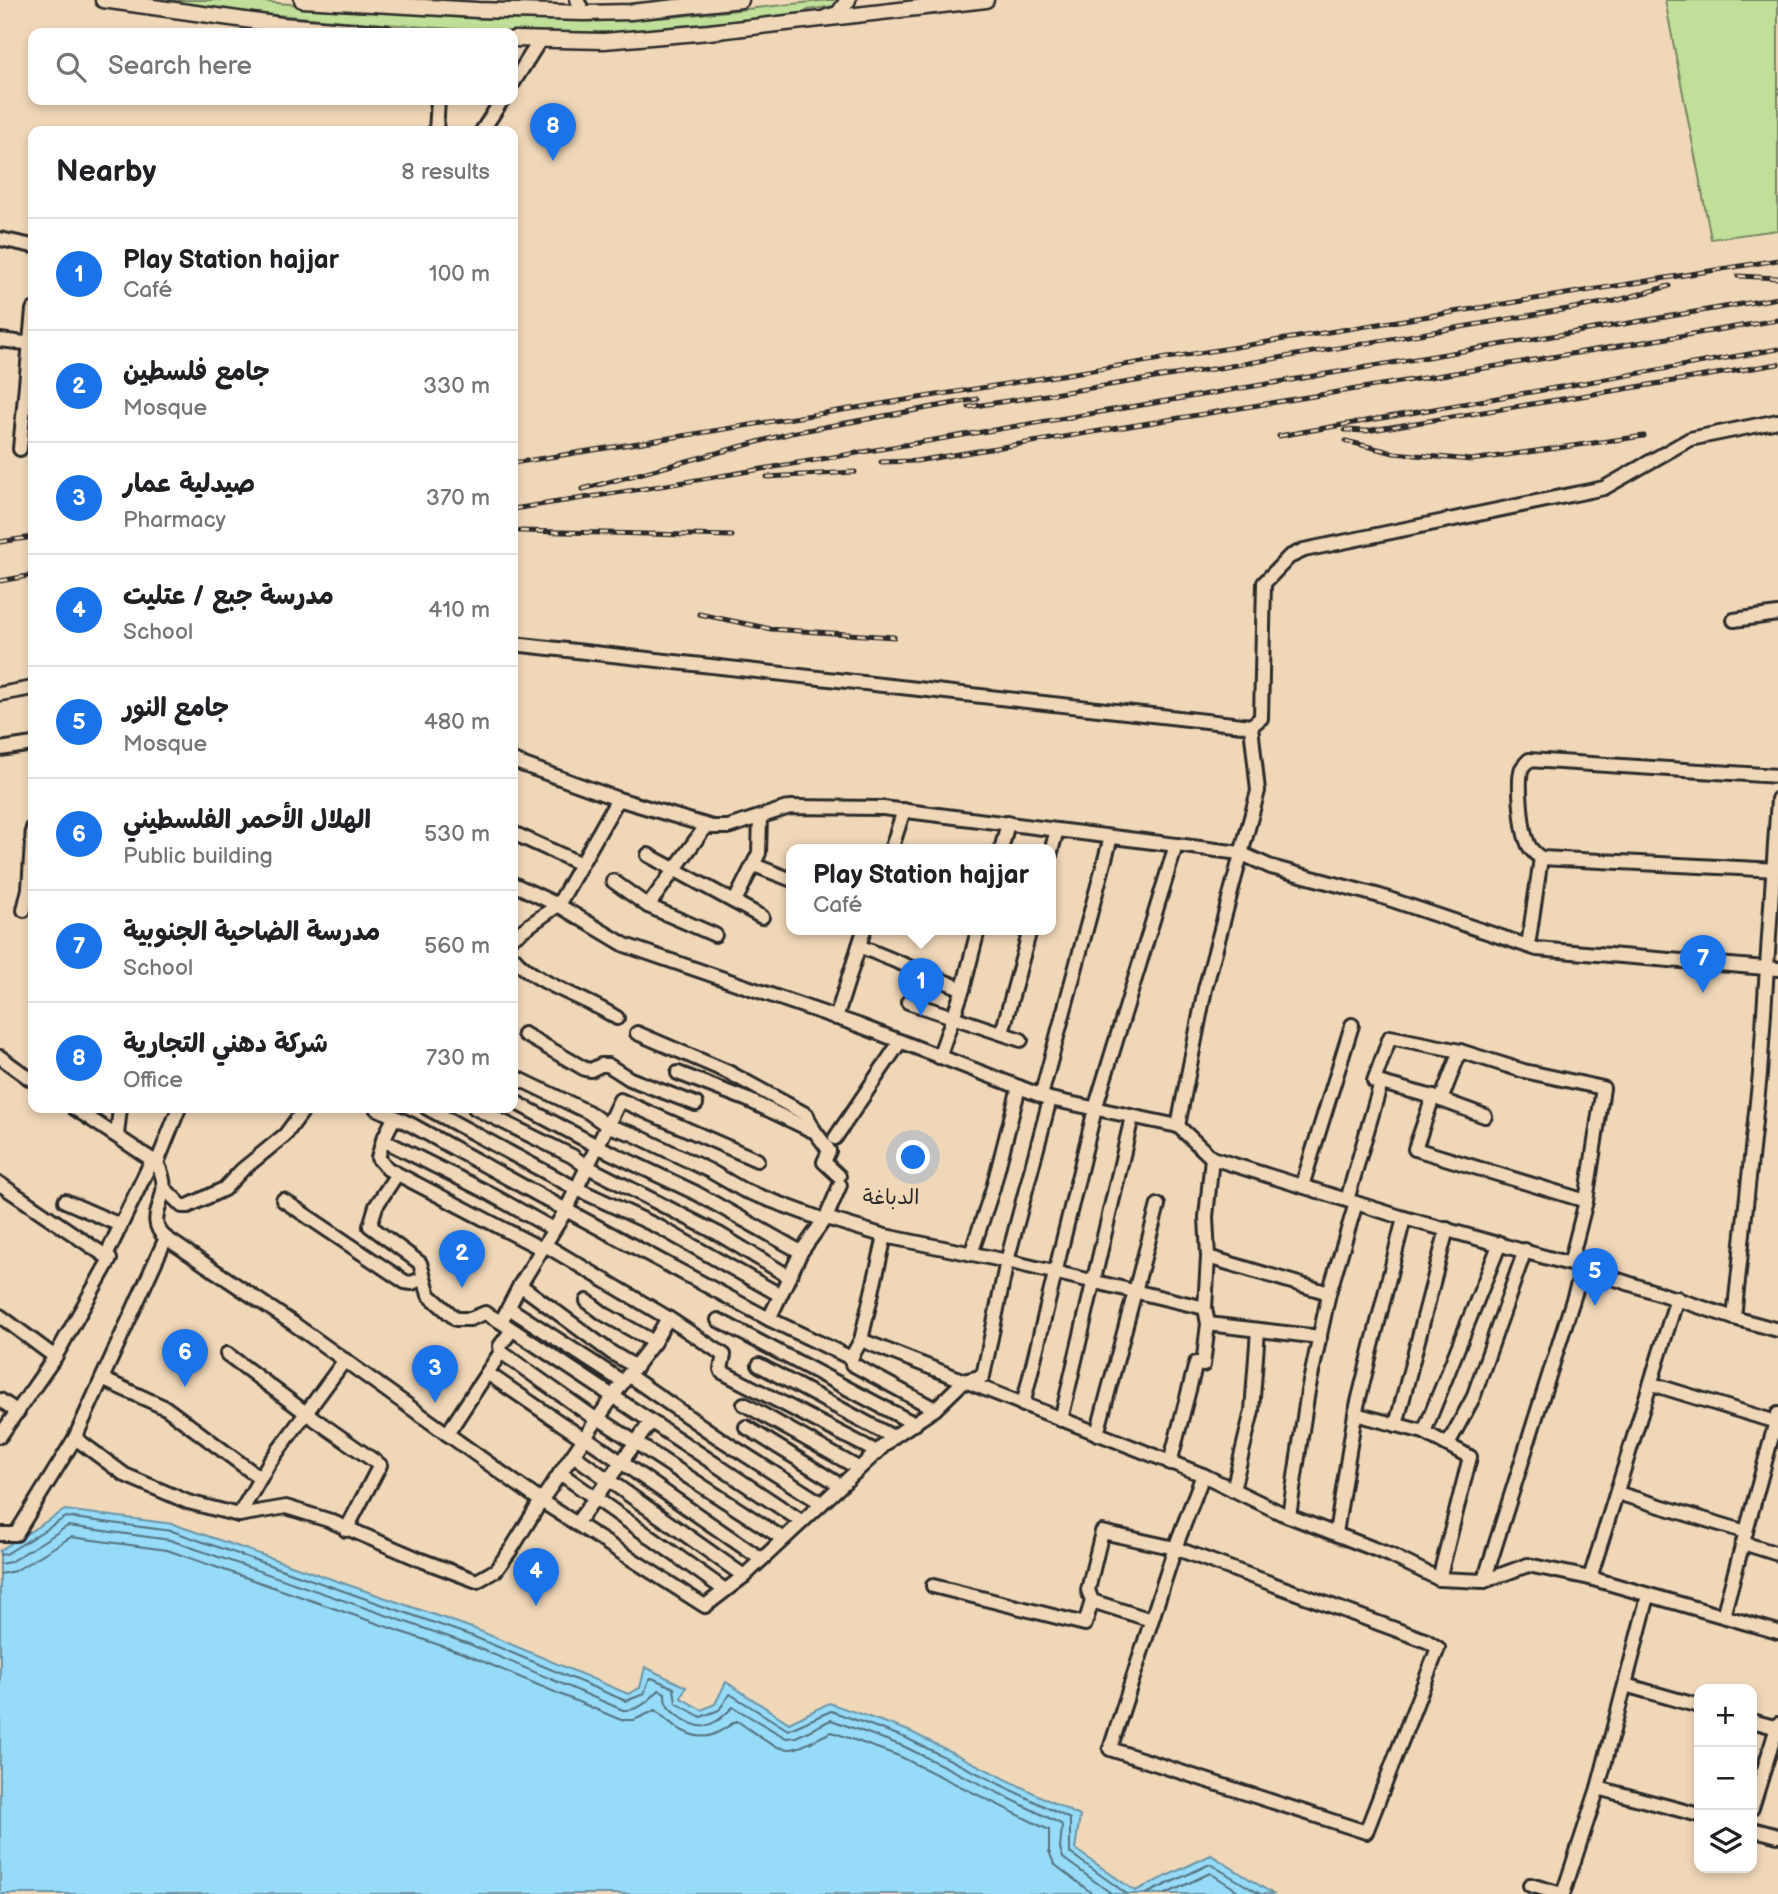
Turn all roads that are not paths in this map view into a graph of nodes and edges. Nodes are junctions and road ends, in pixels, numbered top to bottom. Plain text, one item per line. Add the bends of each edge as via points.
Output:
1 (103, 0) edge
2 (302, 0) edge
3 (741, 0) edge
4 (848, 0) edge
5 (986, 0) edge
6 (337, 1) edge
7 (581, 6) edge
8 (813, 22) junction
9 (320, 28) edge
10 (518, 39) edge
11 (540, 40) junction
12 (518, 75) edge
13 (438, 105) edge
14 (499, 105) edge
15 (436, 126) edge
16 (485, 126) edge
17 (0, 239) edge
18 (28, 245) edge
19 (0, 340) edge
20 (28, 343) edge
21 (28, 378) edge
22 (1778, 421) edge
23 (20, 449) dead end
24 (1778, 614) edge
25 (1734, 620) dead end
26 (518, 645) edge
27 (28, 689) edge
28 (0, 694) edge
29 (1251, 726) junction
30 (28, 745) edge
31 (0, 749) edge
32 (518, 763) edge
33 (1778, 776) edge
34 (618, 799) junction
35 (1778, 799) edge
36 (904, 810) junction
37 (760, 817) junction
38 (1008, 824) junction
39 (706, 826) junction
40 (1057, 830) junction
41 (518, 835) edge
42 (1111, 837) junction
43 (893, 844) edge
44 (1003, 844) edge
45 (1054, 844) edge
46 (1176, 845) junction
47 (1240, 853) junction
48 (649, 855) dead end
49 (1541, 858) junction
50 (581, 864) junction
51 (754, 864) junction
52 (676, 869) junction
53 (1776, 870) edge
54 (786, 877) edge
55 (613, 881) dead end
56 (518, 886) edge
57 (28, 893) edge
58 (735, 901) junction
59 (558, 905) junction
60 (648, 906) junction
61 (24, 910) dead end
62 (762, 917) dead end
63 (518, 929) edge
64 (715, 935) dead end
65 (862, 935) edge
66 (977, 935) edge
67 (1029, 935) edge
68 (859, 946) junction
69 (1528, 946) junction
70 (518, 963) edge
71 (1772, 969) edge
72 (963, 989) junction
73 (908, 1002) dead end
74 (953, 1017) junction
75 (617, 1018) dead end
76 (836, 1018) junction
77 (1352, 1025) dead end
78 (637, 1033) dead end
79 (1002, 1033) junction
80 (524, 1034) dead end
81 (1021, 1040) dead end
82 (900, 1042) junction
83 (1460, 1051) junction
84 (0, 1057) edge
85 (939, 1057) junction
86 (678, 1073) dead end
87 (28, 1077) edge
88 (518, 1078) edge
89 (630, 1079) junction
90 (1381, 1083) junction
91 (1018, 1087) junction
92 (1045, 1097) junction
93 (1437, 1099) junction
94 (620, 1100) junction
95 (518, 1104) edge
96 (696, 1104) dead end
97 (1095, 1109) junction
98 (82, 1113) edge
99 (119, 1113) edge
100 (177, 1113) edge
101 (301, 1113) edge
102 (385, 1113) edge
103 (436, 1113) edge
104 (485, 1113) edge
105 (1485, 1116) dead end
106 (1132, 1117) junction
107 (394, 1118) junction
108 (608, 1126) junction
109 (1178, 1126) junction
110 (811, 1130) junction
111 (117, 1135) junction
112 (835, 1138) dead end
113 (383, 1140) junction
114 (597, 1146) junction
115 (1212, 1158) junction
116 (757, 1160) dead end
117 (155, 1162) junction
118 (586, 1166) junction
119 (397, 1174) junction
120 (0, 1184) edge
121 (1302, 1186) junction
122 (164, 1188) junction
123 (575, 1188) junction
124 (283, 1200) dead end
125 (65, 1201) dead end
126 (1586, 1201) junction
127 (1352, 1202) junction
128 (1158, 1205) dead end
129 (566, 1210) junction
130 (1405, 1218) junction
131 (825, 1219) junction
132 (120, 1225) junction
133 (553, 1229) junction
134 (1447, 1229) junction
135 (885, 1236) junction
136 (166, 1238) junction
137 (1500, 1243) junction
138 (544, 1247) junction
139 (1525, 1250) junction
140 (801, 1252) junction
141 (971, 1254) junction
142 (106, 1256) junction
143 (1208, 1257) junction
144 (1007, 1262) junction
145 (1570, 1264) junction
146 (1583, 1268) junction
147 (1055, 1273) junction
148 (788, 1276) junction
149 (423, 1278) junction
150 (1093, 1282) junction
151 (520, 1285) junction
152 (1134, 1292) junction
153 (1329, 1293) junction
154 (780, 1295) junction
155 (1677, 1298) junction
156 (587, 1301) dead end
157 (509, 1308) junction
158 (1205, 1308) junction
159 (0, 1316) edge
160 (668, 1318) junction
161 (1734, 1318) junction
162 (769, 1319) junction
163 (719, 1320) dead end
164 (1208, 1325) junction
165 (507, 1326) junction
166 (1258, 1330) junction
167 (1778, 1331) edge
168 (1320, 1337) junction
169 (861, 1340) junction
170 (654, 1342) junction
171 (501, 1352) junction
172 (227, 1354) dead end
173 (55, 1357) junction
174 (851, 1358) junction
175 (345, 1360) junction
176 (759, 1365) dead end
177 (487, 1373) junction
178 (629, 1375) junction
179 (102, 1378) junction
180 (964, 1381) junction
181 (1652, 1384) junction
182 (613, 1397) junction
183 (0, 1400) edge
184 (744, 1404) dead end
185 (1023, 1405) junction
186 (935, 1409) junction
187 (18, 1412) junction
188 (306, 1413) junction
189 (1355, 1414) junction
190 (1777, 1418) edge
191 (597, 1419) junction
192 (1061, 1420) junction
193 (650, 1423) junction
194 (915, 1424) junction
195 (1396, 1425) junction
196 (746, 1427) dead end
197 (1424, 1432) junction
198 (447, 1434) junction
199 (1097, 1434) junction
200 (0, 1437) edge
201 (893, 1437) junction
202 (75, 1438) junction
203 (585, 1438) junction
204 (635, 1444) junction
205 (1448, 1444) junction
206 (877, 1452) junction
207 (573, 1455) junction
208 (621, 1462) junction
209 (1170, 1464) junction
210 (858, 1468) junction
211 (560, 1473) junction
212 (1203, 1475) junction
213 (260, 1478) junction
214 (608, 1479) junction
215 (840, 1485) junction
216 (1233, 1490) junction
217 (1617, 1493) junction
218 (595, 1497) junction
219 (541, 1501) junction
220 (821, 1503) junction
221 (239, 1515) junction
222 (1289, 1516) junction
223 (801, 1521) junction
224 (576, 1524) junction
225 (346, 1530) junction
226 (1336, 1533) junction
227 (0, 1534) edge
228 (782, 1538) junction
229 (1744, 1538) junction
230 (1175, 1548) junction
231 (1778, 1554) edge
232 (761, 1559) junction
233 (744, 1576) junction
234 (1590, 1578) junction
235 (1439, 1579) junction
236 (1484, 1581) junction
237 (933, 1586) dead end
238 (725, 1590) junction
239 (1648, 1596) junction
240 (1092, 1601) junction
241 (1723, 1616) junction
242 (1151, 1620) junction
243 (1778, 1632) edge
244 (1625, 1685) junction
245 (1694, 1705) edge
246 (1757, 1722) edge
247 (1778, 1727) edge
248 (1598, 1788) junction
249 (1757, 1792) edge
250 (1694, 1814) edge
251 (1757, 1830) edge
252 (1778, 1836) edge
253 (1530, 1885) dead end
254 (1562, 1894) edge

1 - 9 main road
2 - 6 main road
3 - 7 main road via 631,12
4 - 8 main road via 838,14
5 - 8 main road
6 - 7 main road
8 - 11 main road via 604,41
10 - 11 main road
11 - 12 street
13 - 15 street
14 - 16 street
17 - 18 street
19 - 20 street
21 - 23 street
22 - 29 street via 1690,439 1604,488 1304,550 1289,557 1264,583 1261,718
24 - 25 street
26 - 29 street
27 - 28 street
29 - 47 street via 1258,791
30 - 31 street
32 - 34 street
33 - 49 street via 1529,760 1520,780 1525,832 1533,852
34 - 39 street
34 - 50 street
35 - 53 street
36 - 37 street via 800,806
36 - 38 street
36 - 43 street
37 - 39 street via 728,827
37 - 51 street
38 - 40 street
38 - 44 street
39 - 52 street
40 - 42 street
40 - 45 street
41 - 50 street
42 - 46 street
42 - 92 street
46 - 47 street
46 - 97 street
47 - 69 street via 1271,867 1381,896
47 - 109 street via 1205,989
48 - 52 street
49 - 53 street
49 - 69 street
50 - 59 street
51 - 54 street
51 - 58 street
52 - 58 street
52 - 60 street
53 - 71 street
55 - 60 street
56 - 59 street
57 - 61 street
58 - 62 street
59 - 63 street
59 - 76 street via 625,946
60 - 64 street
65 - 68 street
66 - 72 street
67 - 79 street
68 - 72 street
68 - 76 street
69 - 71 street
70 - 75 street
71 - 161 street
72 - 74 street
73 - 74 street
74 - 79 street
74 - 85 street
76 - 82 street
77 - 121 street
78 - 110 street via 728,1072 807,1115
79 - 81 street
80 - 89 street via 585,1069 604,1064
82 - 85 street
82 - 112 street
83 - 90 street via 1390,1037 1374,1081
83 - 93 street
83 - 126 street via 1603,1088
84 - 87 street
85 - 91 street
86 - 110 street
88 - 108 street
89 - 94 street
89 - 96 street
90 - 93 street
90 - 127 street
91 - 92 street
91 - 141 street
92 - 97 street
92 - 144 street
93 - 105 street
93 - 126 street via 1415,1149
94 - 108 street
94 - 116 street
95 - 114 street
97 - 106 street
97 - 147 street
98 - 111 street
99 - 111 street
100 - 117 street
101 - 122 street via 285,1135 224,1189 182,1206
102 - 107 street
103 - 123 street
104 - 118 street
106 - 109 street
106 - 150 street
107 - 113 street
107 - 129 street
108 - 114 street
108 - 131 street via 710,1171 743,1191
109 - 115 street
110 - 131 street via 829,1151 825,1165 840,1180
111 - 117 street
113 - 119 street via 378,1158
113 - 133 street
114 - 118 street
114 - 140 street via 696,1193
115 - 121 street
115 - 143 street via 1206,1217
117 - 122 street
117 - 132 street
118 - 123 street
118 - 148 street via 719,1234
119 - 138 street
119 - 149 street via 376,1206 370,1226 420,1263
120 - 142 street
121 - 127 street
122 - 136 street via 155,1222
123 - 129 street
123 - 154 street via 661,1228
124 - 149 street via 405,1282
125 - 132 street
126 - 145 street
127 - 130 street
127 - 153 street
128 - 152 street
129 - 133 street
129 - 162 street
130 - 134 street
130 - 189 street
131 - 135 street
131 - 140 street
132 - 142 street
133 - 138 street
134 - 137 street
134 - 195 street
135 - 141 street
135 - 169 street
136 - 175 street
136 - 179 street
137 - 139 street
137 - 197 street
138 - 151 street
138 - 160 street
139 - 145 street
139 - 205 street via 1473,1398
140 - 148 street
141 - 144 street
142 - 173 street via 110,1259
143 - 153 street
143 - 158 street
144 - 147 street
144 - 180 street via 983,1376
145 - 146 street
146 - 155 street
146 - 236 street
147 - 150 street
147 - 185 street
148 - 154 street
149 - 165 street via 429,1296 456,1319 485,1313
150 - 152 street
150 - 192 street
151 - 157 street
151 - 178 street via 612,1353
152 - 158 street
152 - 199 street
153 - 168 street
154 - 162 street
155 - 161 street
155 - 181 street
156 - 170 street
157 - 165 street
157 - 178 street
158 - 164 street
159 - 173 street
160 - 170 street
160 - 206 street via 724,1355 722,1372
161 - 167 street
162 - 174 street
163 - 194 street
164 - 166 street
164 - 209 street via 1203,1365 1196,1363
165 - 171 street
165 - 182 street
166 - 168 street
166 - 216 street via 1252,1411
168 - 222 street
169 - 174 street
169 - 180 street
170 - 178 street
171 - 177 street
171 - 191 street
172 - 188 street
173 - 187 street
174 - 186 street via 852,1364
175 - 188 street
175 - 198 street
176 - 201 street
177 - 198 street
177 - 203 street
178 - 182 street
178 - 220 street
179 - 202 street
179 - 213 street via 166,1408
180 - 185 street
180 - 186 street
181 - 190 street
181 - 217 street
182 - 191 street
182 - 193 street
183 - 187 street
184 - 210 street
185 - 192 street
186 - 194 street
187 - 200 street
188 - 213 street
188 - 225 street via 380,1465
189 - 195 street
189 - 226 street
190 - 229 street
191 - 203 street
191 - 204 street
192 - 199 street
193 - 204 street
193 - 223 street
194 - 201 street
195 - 197 street
196 - 215 street
197 - 205 street
198 - 219 street
199 - 209 street
201 - 206 street
202 - 221 street via 125,1475 188,1502
202 - 227 street via 16,1534
203 - 207 street
203 - 208 street
204 - 208 street
204 - 228 street
205 - 235 street via 1470,1457
206 - 210 street
207 - 211 street
207 - 214 street
208 - 214 street
208 - 232 street
209 - 212 street
210 - 215 street
211 - 218 street
211 - 219 street
212 - 216 street
212 - 230 street
213 - 221 street
214 - 218 street
214 - 233 street
215 - 220 street
216 - 222 street
217 - 229 street
217 - 234 street
218 - 224 street
218 - 238 street
219 - 224 street
219 - 225 street via 496,1570 477,1581
220 - 223 street
221 - 225 street via 286,1507
222 - 226 street
223 - 228 street
224 - 238 street via 705,1606
226 - 235 street
228 - 232 street
229 - 231 street
229 - 241 street
230 - 240 street via 1102,1532 1088,1590
230 - 242 street
230 - 242 street via 1438,1648 1366,1832 1110,1749
232 - 233 street
233 - 238 street
234 - 236 street via 1528,1565
234 - 239 street
235 - 236 street
237 - 240 street via 1085,1623
239 - 241 street
239 - 244 street
240 - 242 street
241 - 243 street
244 - 245 street
244 - 248 street
246 - 247 street
247 - 249 street
248 - 250 street
248 - 254 street
251 - 252 street
253 - 254 street

